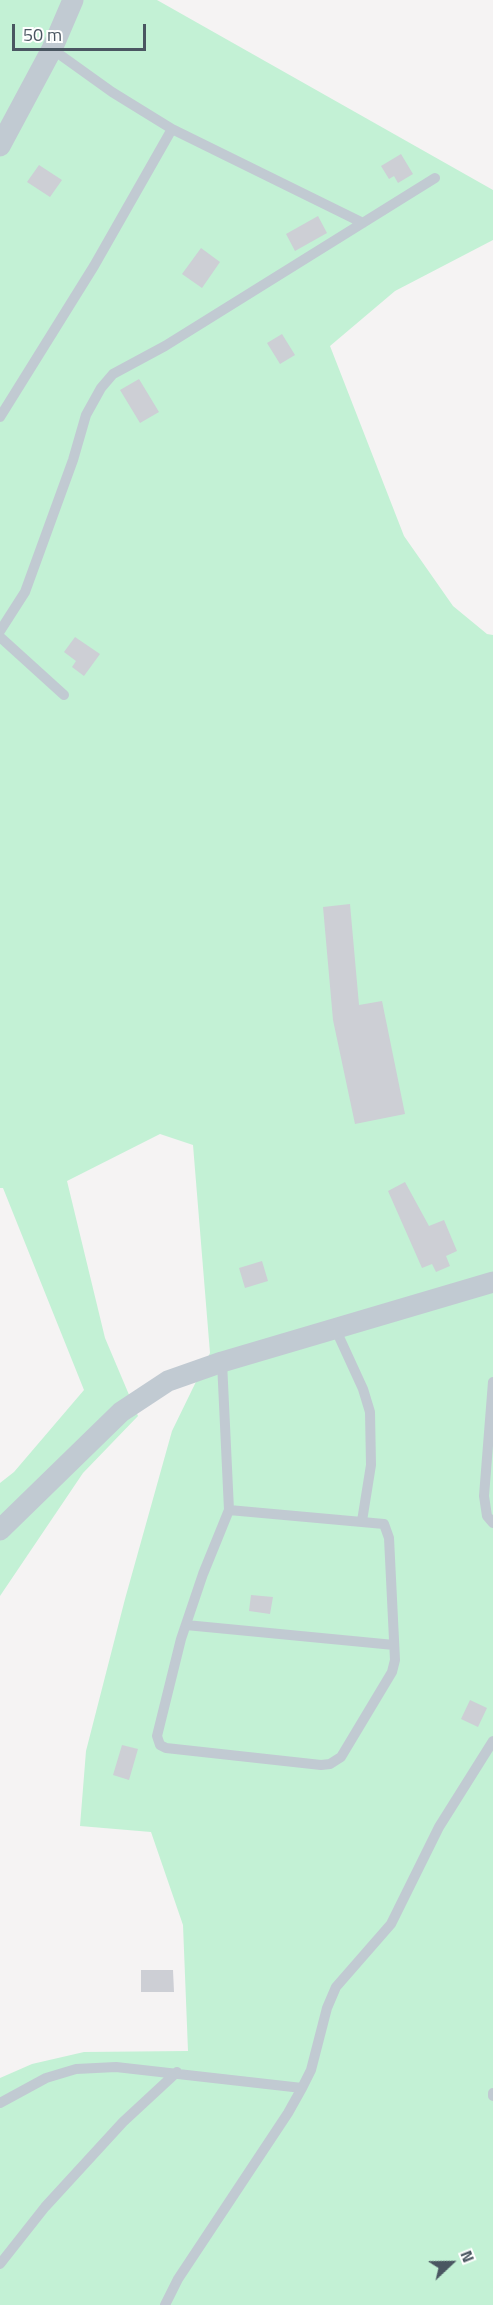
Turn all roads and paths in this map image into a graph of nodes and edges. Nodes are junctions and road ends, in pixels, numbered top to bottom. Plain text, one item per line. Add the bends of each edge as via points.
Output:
1 (72, 0) edge
2 (52, 49) junction
3 (172, 129) junction
4 (0, 146) edge
5 (435, 178) dead end
6 (363, 223) junction
7 (0, 417) edge
8 (0, 631) edge
9 (0, 637) edge
10 (64, 695) dead end
11 (493, 1282) edge
12 (335, 1328) junction
13 (222, 1362) junction
14 (493, 1382) edge
15 (229, 1510) junction
16 (362, 1521) junction
17 (493, 1522) edge
18 (0, 1530) edge
19 (186, 1625) junction
20 (394, 1646) junction
21 (493, 1741) edge
22 (177, 2072) junction
23 (302, 2088) junction
24 (0, 2103) edge
25 (0, 2264) edge
26 (165, 2305) edge

1 - 2 street
2 - 3 lane
2 - 4 street
3 - 6 lane
3 - 7 lane via 94,266
5 - 6 lane
6 - 8 lane via 113,374 86,415 25,592
9 - 10 lane
11 - 12 street
12 - 13 street
12 - 16 lane via 370,1412 371,1465
13 - 15 lane
13 - 18 street via 168,1382 140,1398
14 - 17 lane via 484,1496 487,1515
15 - 16 lane
15 - 19 lane
16 - 20 lane via 384,1524 389,1538
19 - 20 lane
19 - 20 lane via 158,1736 160,1744 166,1748 321,1765 341,1757 392,1671
21 - 23 lane via 439,1827 392,1924 336,1987
22 - 23 lane
22 - 24 lane via 116,2067 76,2069 46,2078
22 - 25 lane via 123,2122 45,2207
23 - 26 lane via 178,2278

